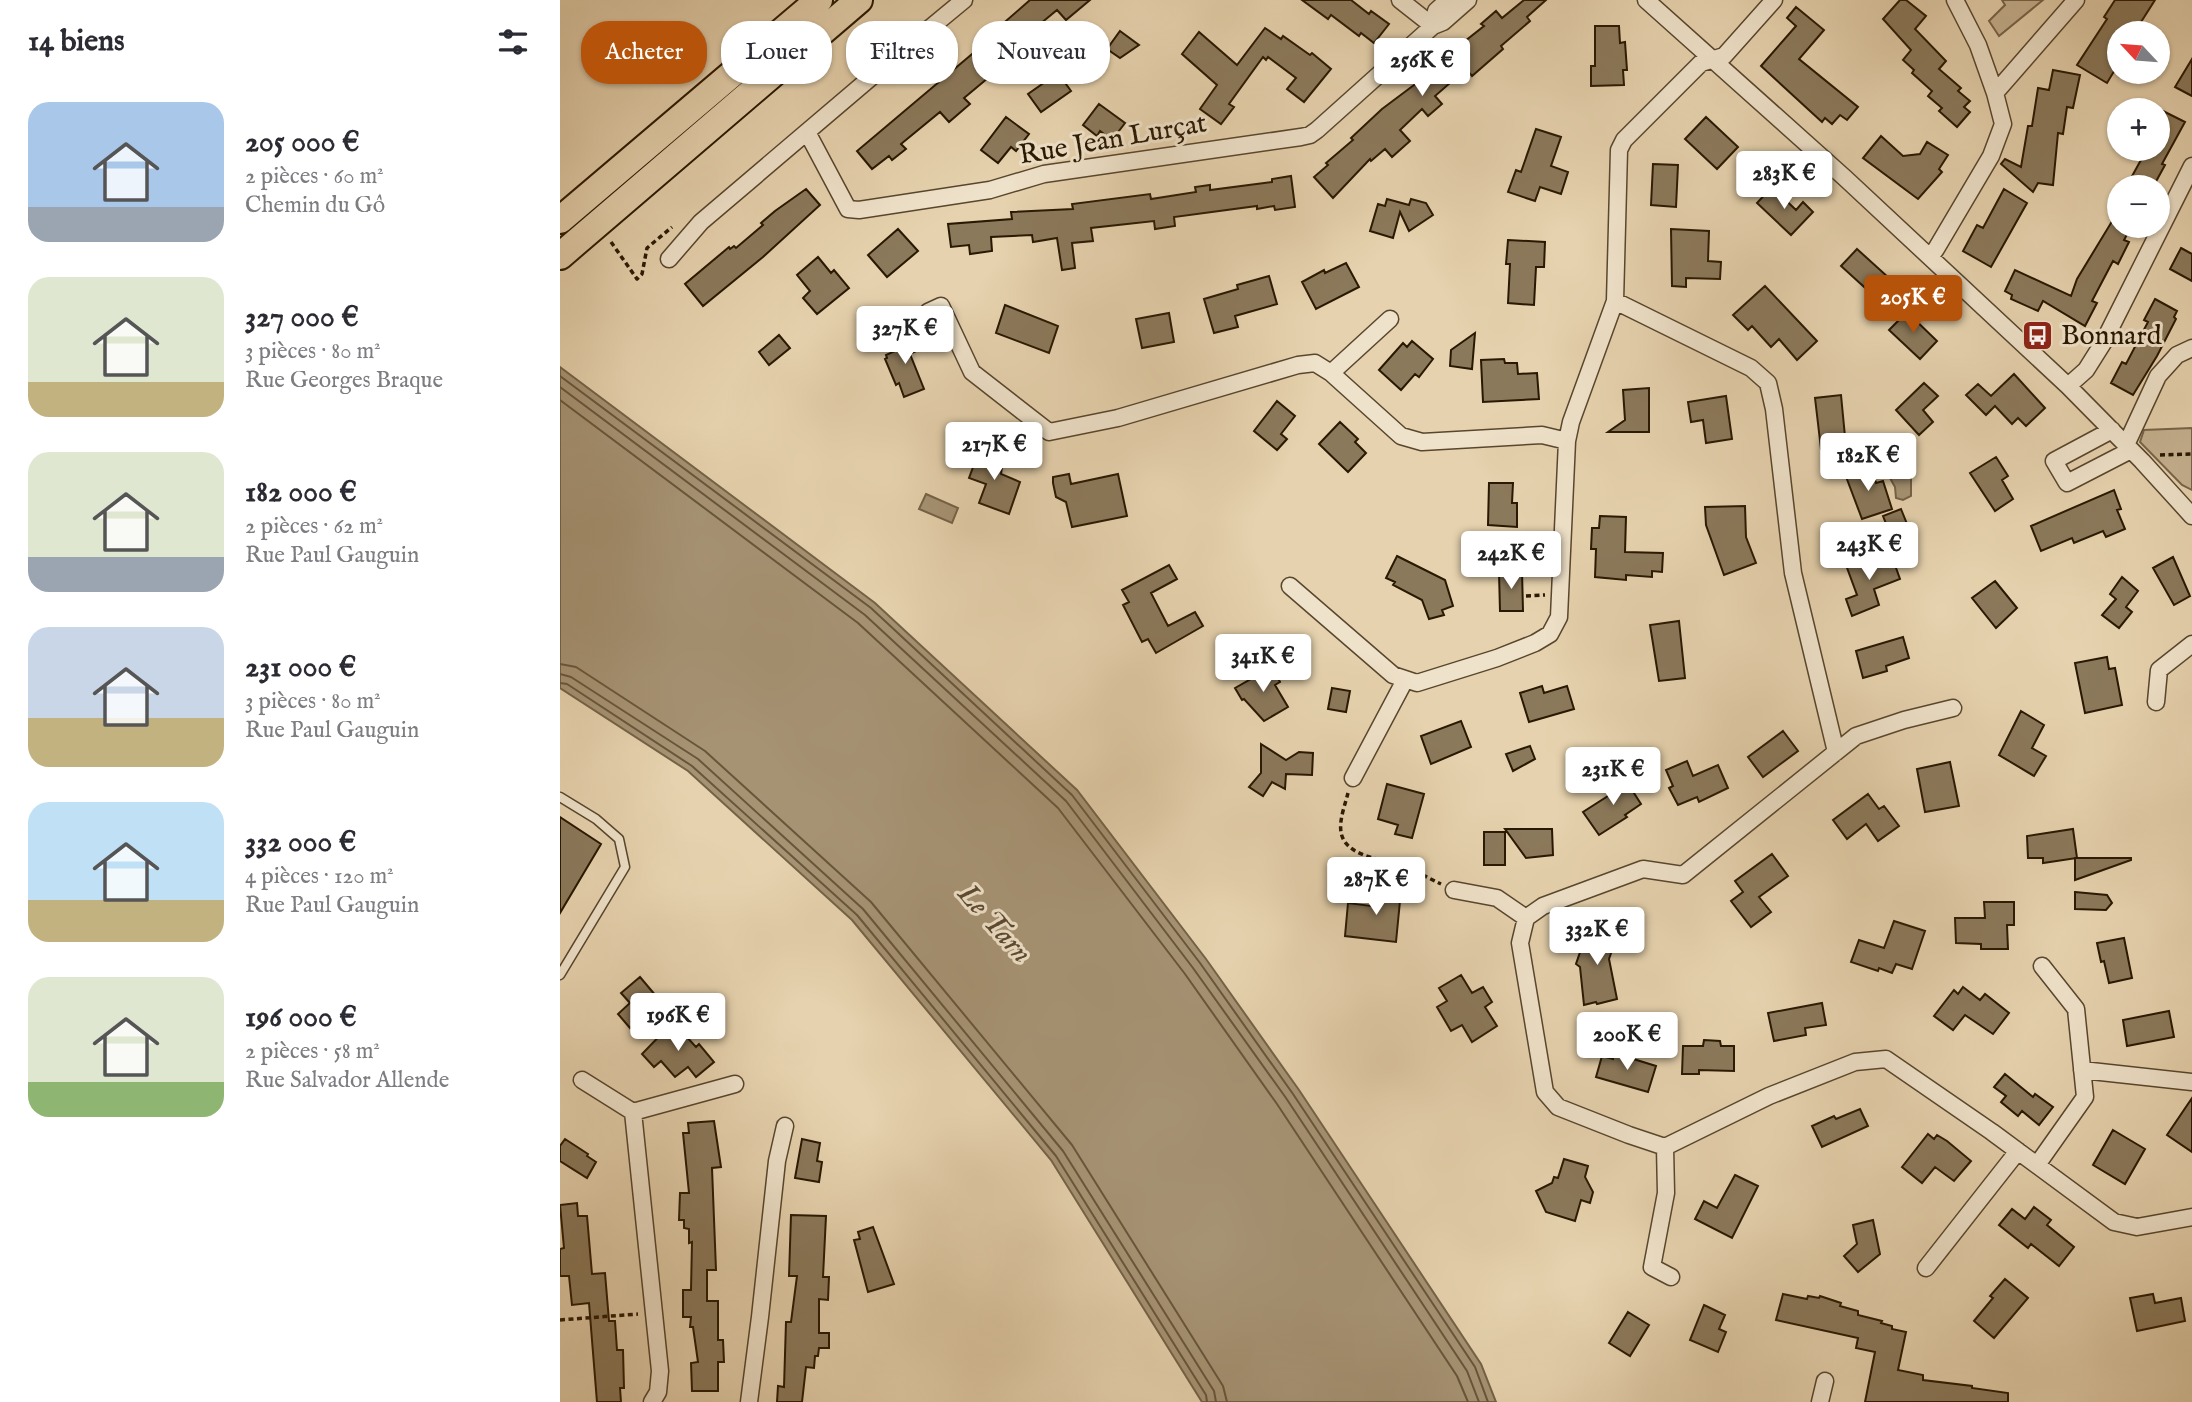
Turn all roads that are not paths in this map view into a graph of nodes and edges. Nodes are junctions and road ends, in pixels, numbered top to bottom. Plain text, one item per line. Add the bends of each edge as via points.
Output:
1 (819, 0) edge
2 (859, 0) edge
3 (964, 0) edge
4 (1399, 0) edge
5 (1448, 0) edge
6 (1468, 0) edge
7 (1646, 0) edge
8 (1774, 0) edge
9 (1955, 0) edge
10 (2076, 0) edge
11 (1433, 26) junction
12 (1712, 60) junction
13 (1995, 93) junction
14 (807, 132) junction
15 (2192, 166) edge
16 (563, 218) edge
17 (560, 256) edge
18 (1930, 257) junction
19 (669, 259) dead end
20 (1615, 301) junction
21 (928, 312) dead end
22 (1390, 319) dead end
23 (2192, 348) edge
24 (1331, 373) junction
25 (2068, 386) junction
26 (2112, 430) junction
27 (1567, 441) junction
28 (2133, 452) junction
29 (2191, 514) edge
30 (1290, 586) dead end
31 (2192, 644) edge
32 (1405, 680) junction
33 (2156, 702) dead end
34 (1953, 708) dead end
35 (1836, 752) junction
36 (1353, 778) road end
37 (560, 797) edge
38 (1454, 890) road end
39 (1527, 918) junction
40 (2042, 966) dead end
41 (560, 975) edge
42 (2082, 1070) junction
43 (582, 1080) dead end
44 (2192, 1082) edge
45 (735, 1084) dead end
46 (633, 1112) junction
47 (785, 1126) dead end
48 (1665, 1147) junction
49 (2018, 1151) junction
50 (2037, 1165) junction
51 (2192, 1217) edge
52 (1926, 1268) dead end
53 (1671, 1277) dead end
54 (1825, 1381) dead end
55 (652, 1402) edge
56 (748, 1402) edge
57 (1820, 1402) edge

1 - 16 highway
2 - 17 highway
3 - 14 street
4 - 11 street
5 - 11 street, Rue Jean Lurçat via 1436,11
6 - 11 street, Rue Jean Lurçat
7 - 12 street
8 - 12 street via 1724,56
9 - 13 street
10 - 13 street
11 - 14 street, Rue Jean Lurçat via 1310,135 1044,174 990,190 848,209
12 - 18 street
12 - 20 street via 1701,63 1619,150
13 - 18 street via 2003,124 1991,156
14 - 19 street via 701,222
15 - 25 street via 2104,343 2086,370
18 - 25 street
20 - 27 street
20 - 35 street via 1751,368 1768,383 1793,573
21 - 24 street via 941,306 972,372 1049,432 1118,418 1298,365 1315,363
22 - 24 street
23 - 28 street via 2177,355 2158,376
24 - 27 street via 1411,440 1542,435
25 - 26 street
26 - 28 street
26 - 28 street via 2054,461 2067,483
27 - 32 street via 1559,617 1550,634 1497,658 1417,683
28 - 29 street
30 - 32 street via 1393,675
31 - 33 street via 2159,670
32 - 36 street
34 - 35 street via 1856,736
35 - 39 street via 1683,875 1643,869 1543,906
37 - 41 lane via 619,839 625,867
38 - 39 street via 1497,898
39 - 48 street via 1520,943 1545,1092 1558,1107
40 - 42 street via 2076,1009
42 - 44 street
42 - 50 street via 2085,1097
43 - 46 street
45 - 46 street
46 - 55 street via 660,1371
47 - 56 street
48 - 49 street via 1769,1096 1855,1062 1886,1059
48 - 53 street via 1666,1193 1652,1267
49 - 50 street
49 - 52 street
50 - 51 street via 2114,1222 2137,1227
54 - 57 street

